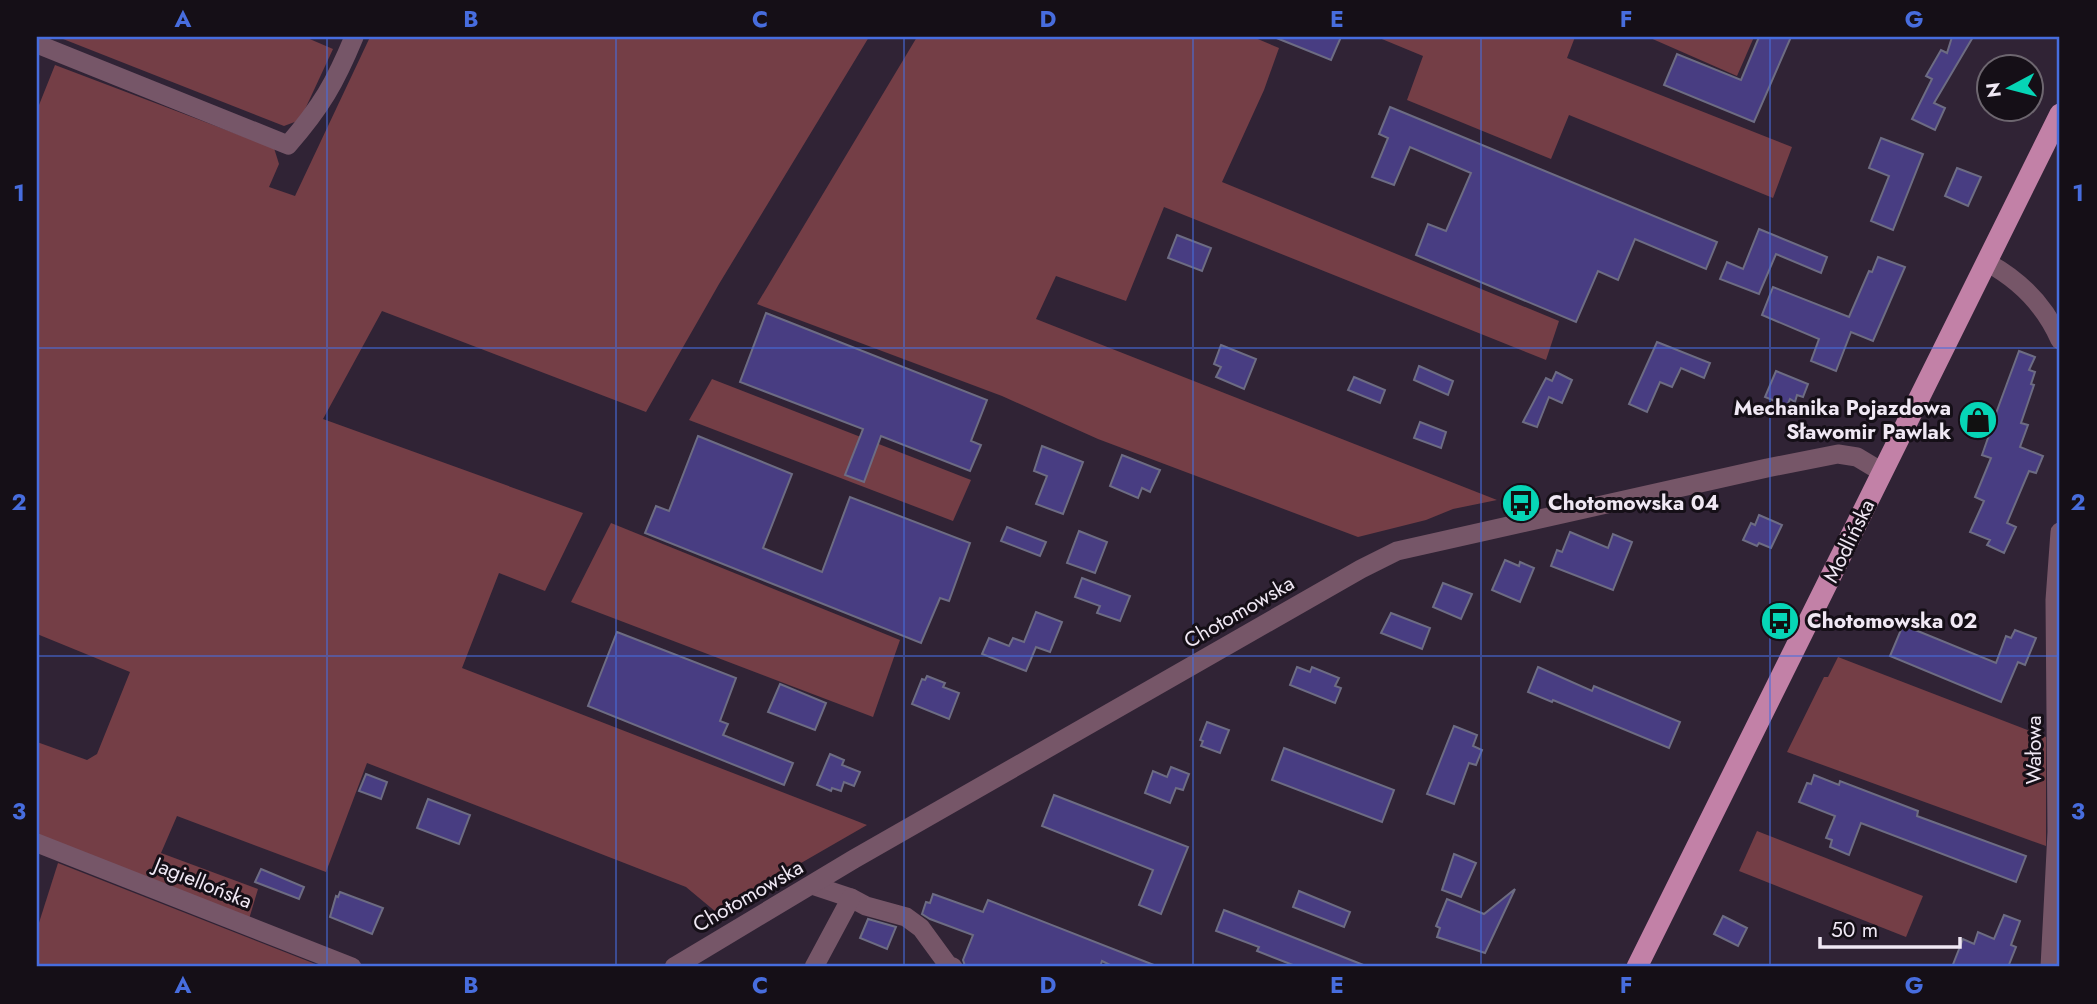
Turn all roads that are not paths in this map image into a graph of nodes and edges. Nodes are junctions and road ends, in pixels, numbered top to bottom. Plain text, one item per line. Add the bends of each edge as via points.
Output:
1 (354, 37) edge
2 (37, 44) edge
3 (2060, 114) edge
4 (1988, 263) junction
5 (2060, 340) edge
6 (1882, 471) junction
7 (2060, 532) edge
8 (37, 843) edge
9 (812, 885) junction
10 (851, 898) junction
11 (352, 967) edge
12 (674, 967) edge
13 (814, 967) edge
14 (953, 967) edge
15 (1637, 967) edge
16 (2050, 967) edge

1 - 2 street via 330,91 288,145
3 - 4 main road, Modlińska
4 - 5 street via 2036,299
4 - 6 main road, Modlińska
6 - 9 street, Chotomowska via 1857,457 1838,454 1397,551
6 - 15 main road, Modlińska
7 - 16 street, Wałowa via 2057,832
8 - 11 street, Jagiellońska
9 - 10 street
9 - 12 street, Chotomowska
10 - 13 street
10 - 14 street via 905,917 921,928

